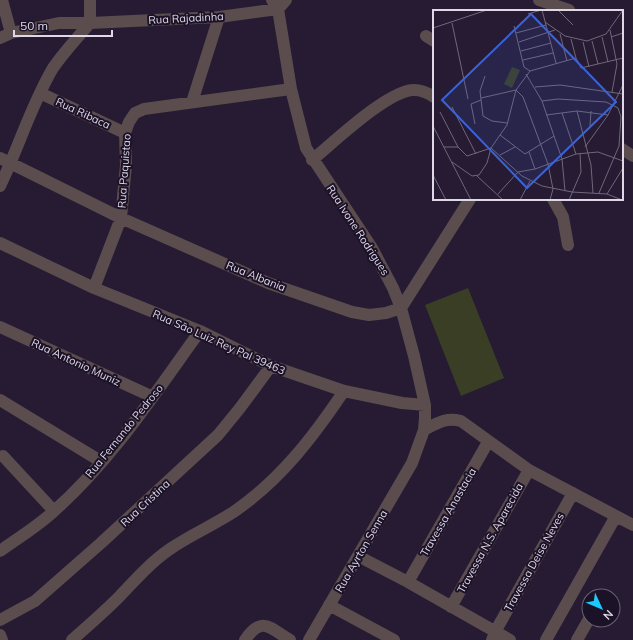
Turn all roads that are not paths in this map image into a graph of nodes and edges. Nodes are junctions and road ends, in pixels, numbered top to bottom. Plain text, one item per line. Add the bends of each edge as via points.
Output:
1 (2, 0) edge
2 (90, 0) edge
3 (539, 0) edge
4 (278, 3) edge
5 (569, 10) dead end
6 (219, 17) junction
7 (90, 23) junction
8 (11, 33) junction
9 (0, 38) edge
10 (291, 89) junction
11 (40, 93) junction
12 (433, 96) edge
13 (192, 102) junction
14 (125, 133) junction
15 (623, 150) edge
16 (633, 156) edge
17 (0, 158) edge
18 (312, 160) junction
19 (11, 164) junction
20 (0, 186) edge
21 (469, 200) edge
22 (554, 200) edge
23 (121, 218) junction
24 (0, 243) edge
25 (568, 245) dead end
26 (94, 288) junction
27 (401, 308) junction
28 (0, 328) edge
29 (200, 331) junction
30 (271, 366) junction
31 (344, 391) junction
32 (153, 397) junction
33 (0, 400) edge
34 (425, 405) junction
35 (424, 430) junction
36 (488, 442) junction
37 (3, 456) dead end
38 (102, 462) junction
39 (412, 463) joint
40 (529, 470) junction
41 (573, 493) junction
42 (54, 511) junction
43 (616, 516) junction
44 (633, 525) edge
45 (0, 551) edge
46 (358, 556) junction
47 (408, 582) junction
48 (330, 605) junction
49 (451, 607) junction
50 (0, 620) edge
51 (584, 628) edge
52 (0, 635) edge
53 (494, 636) edge
54 (2, 640) edge
55 (72, 640) edge
56 (245, 640) edge
57 (290, 640) edge
58 (309, 640) edge
59 (394, 640) edge
60 (510, 640) edge
61 (546, 640) edge
62 (577, 640) edge

1 - 8 street
2 - 7 street
3 - 5 street
4 - 6 street, Rua Rajadinha
4 - 10 street, Rua Ivone Rodrigues
6 - 7 street, Rua Rajadinha
6 - 13 street
7 - 8 street, Rua Rajadinha via 59,23
7 - 11 street via 67,49
8 - 9 street, Rua Rajadinha
10 - 13 street, Rua Paquistao
10 - 18 street, Rua Ivone Rodrigues via 300,130
11 - 14 street, Rua Ribaca
11 - 19 street
12 - 18 street via 424,91 403,92 374,109
13 - 14 street, Rua Paquistao via 144,109 135,113
14 - 23 street, Rua Paquistao via 126,165
15 - 16 street
17 - 19 street, Rua Albania
18 - 27 street, Rua Ivone Rodrigues via 372,248
19 - 20 street
19 - 23 street, Rua Albania
21 - 27 street
22 - 25 street via 563,217
23 - 26 street, Rua Paquistao
23 - 27 street, Rua Albania via 268,283 352,312 386,314
24 - 26 street, Rua Sāo Luiz Rey Pal 39463
26 - 29 street, Rua Sāo Luiz Rey Pal 39463
27 - 34 street, Rua Ivone Rodrigues
28 - 32 street, Rua Antonio Muniz
29 - 30 street, Rua Sāo Luiz Rey Pal 39463
29 - 32 street, Rua Fernando Pedroso
30 - 31 street, Rua Sāo Luiz Rey Pal 39463
30 - 50 street, Rua Cristina via 218,435 35,601
31 - 34 street, Rua Sāo Luiz Rey Pal 39463
31 - 55 street via 316,433 262,490 234,511 170,549
32 - 38 street, Rua Fernando Pedroso
33 - 38 street
34 - 35 street, Rua Ivone Rodrigues
35 - 36 street via 452,419 461,421
35 - 39 street, Rua Ivone Rodrigues
36 - 40 street
36 - 47 street, Travessa Anastacia
37 - 42 street
38 - 42 street, Rua Fernando Pedroso
39 - 46 street, Rua Ayrton Senna
40 - 41 street
40 - 49 street, Travessa N.S. Aparecida
41 - 43 street
41 - 53 street, Travessa Deise Neves
42 - 45 street, Rua Fernando Pedroso
43 - 44 street
43 - 61 street
46 - 47 street
46 - 48 street, Rua Ayrton Senna
47 - 49 street
48 - 58 street, Rua Ayrton Senna
48 - 59 street
49 - 53 street
51 - 62 street
52 - 54 street
53 - 60 street
56 - 57 street via 251,630 258,625 266,626

